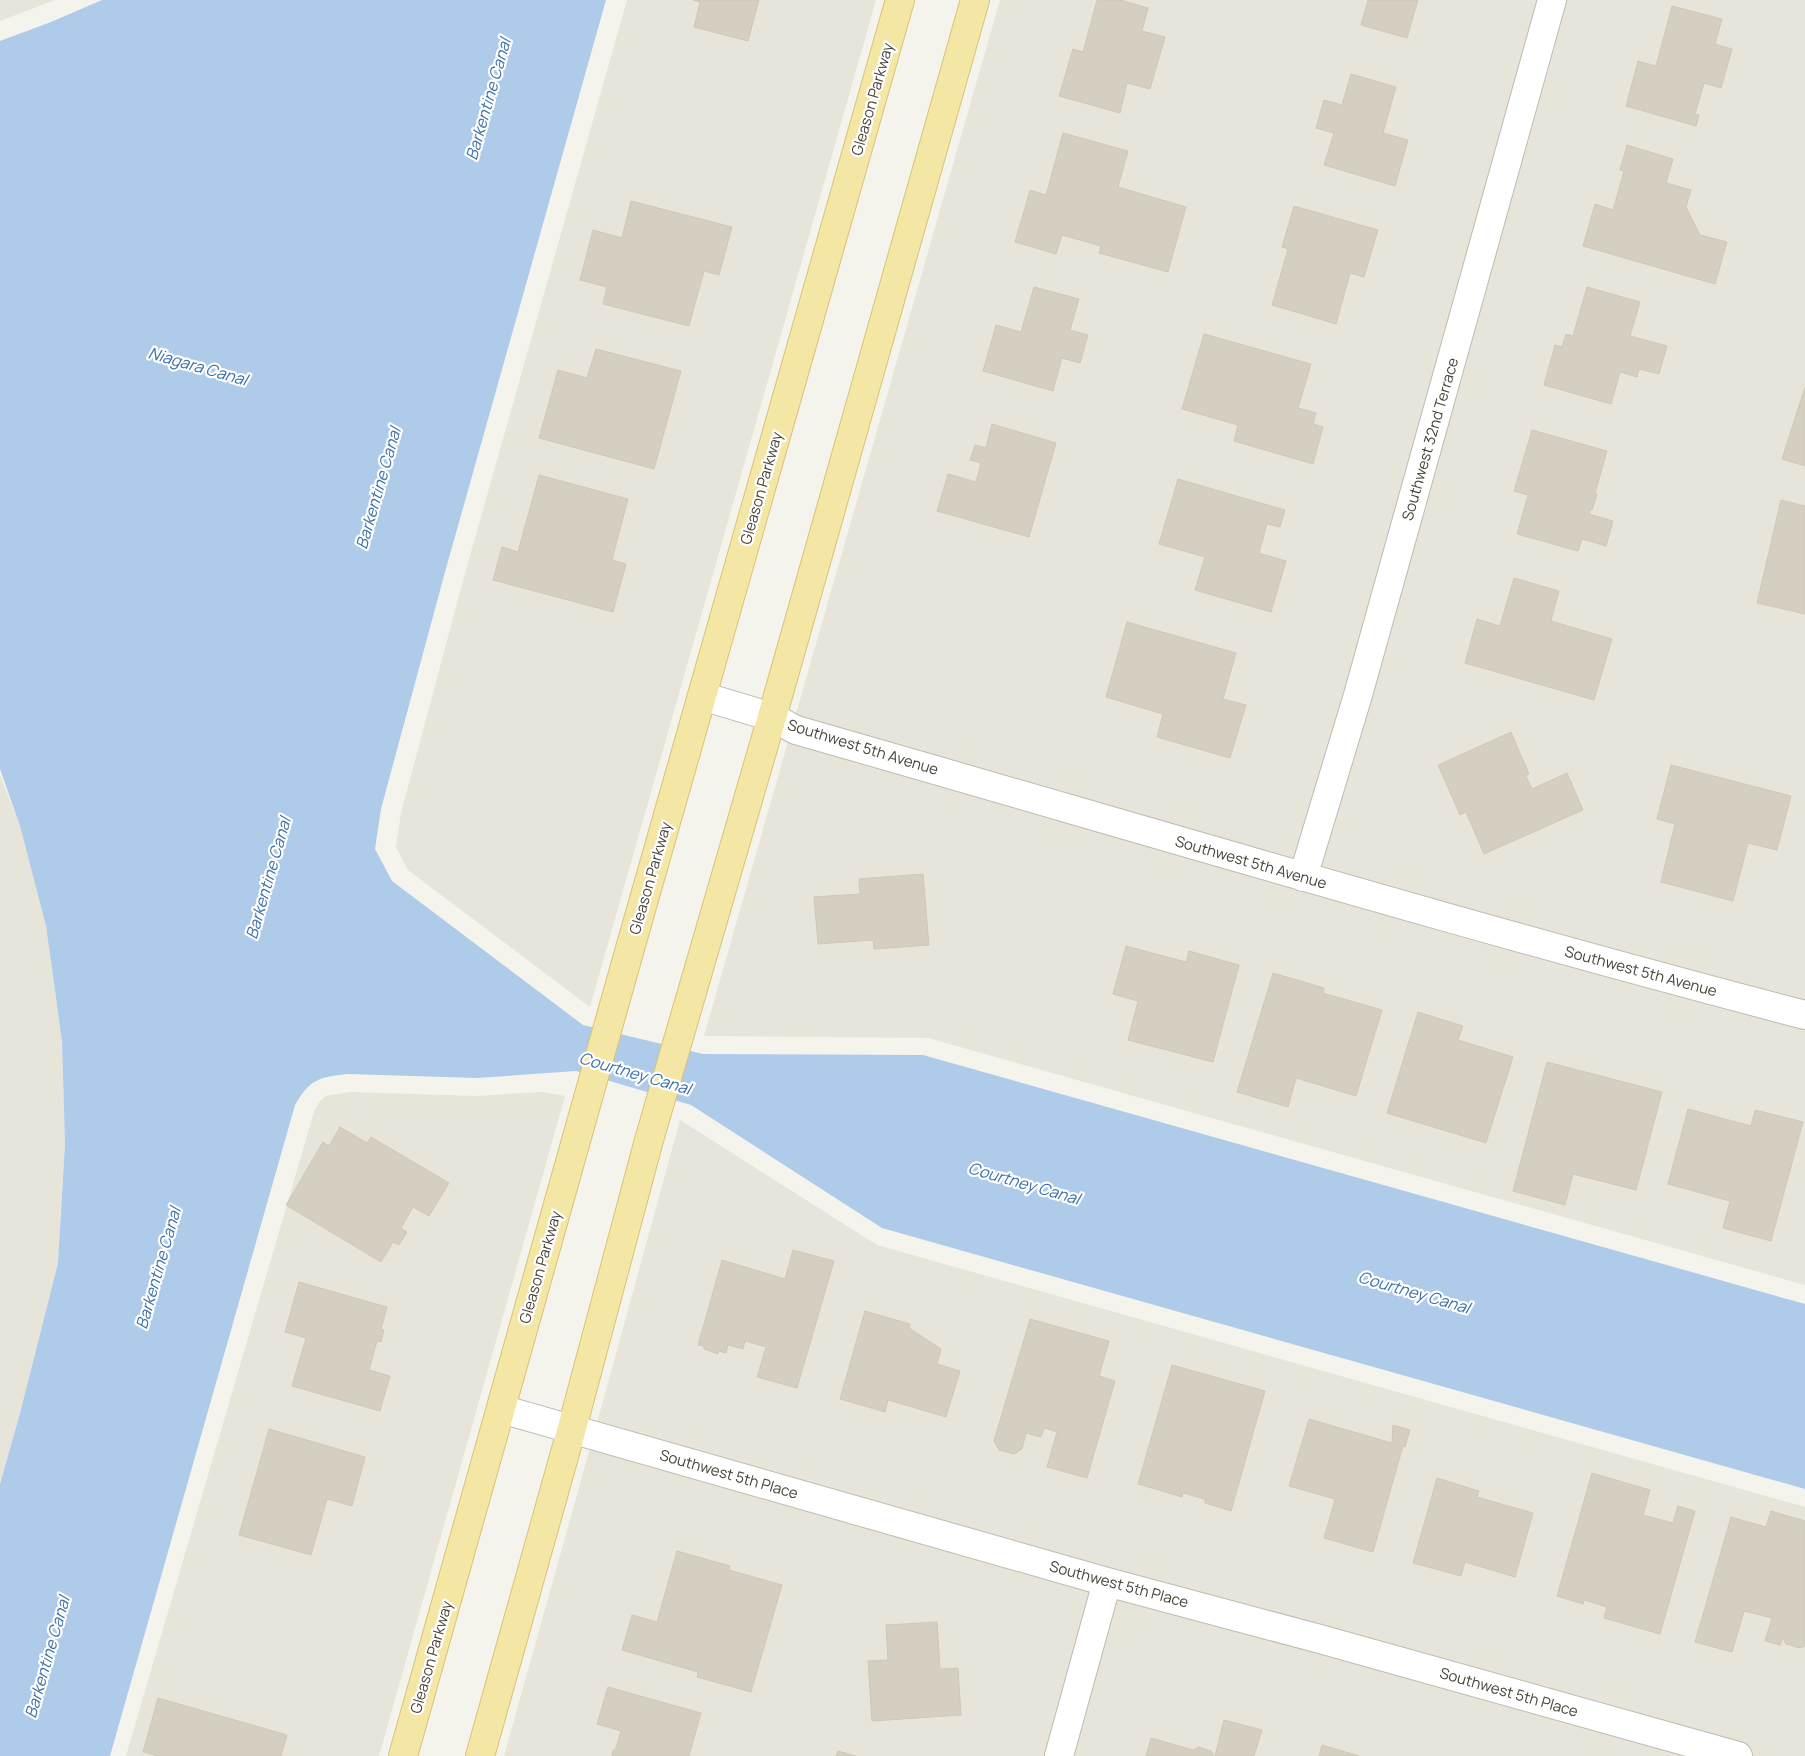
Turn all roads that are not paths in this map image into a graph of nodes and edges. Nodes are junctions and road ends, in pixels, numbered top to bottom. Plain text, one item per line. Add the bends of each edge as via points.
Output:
1 (900, 0) edge
2 (975, 0) edge
3 (1552, 0) edge
4 (702, 696) junction
5 (772, 717) junction
6 (1303, 877) junction
7 (1805, 1015) edge
8 (501, 1408) junction
9 (572, 1428) junction
10 (1107, 1582) junction
11 (403, 1756) edge
12 (480, 1756) edge
13 (1059, 1756) edge
14 (1738, 1756) edge

1 - 4 main road, Gleason Parkway
2 - 5 main road
3 - 6 street, Southwest 32nd Terrace via 1358,695
4 - 5 street, Southwest 5th Avenue
4 - 8 main road, Gleason Parkway
5 - 6 street, Southwest 5th Avenue via 796,730
5 - 9 main road via 649,1140
6 - 7 street, Southwest 5th Avenue via 1617,966
8 - 9 street, Southwest 5th Place
8 - 11 main road, Gleason Parkway
9 - 10 street, Southwest 5th Place
9 - 12 main road
10 - 13 street
10 - 14 street, Southwest 5th Place

